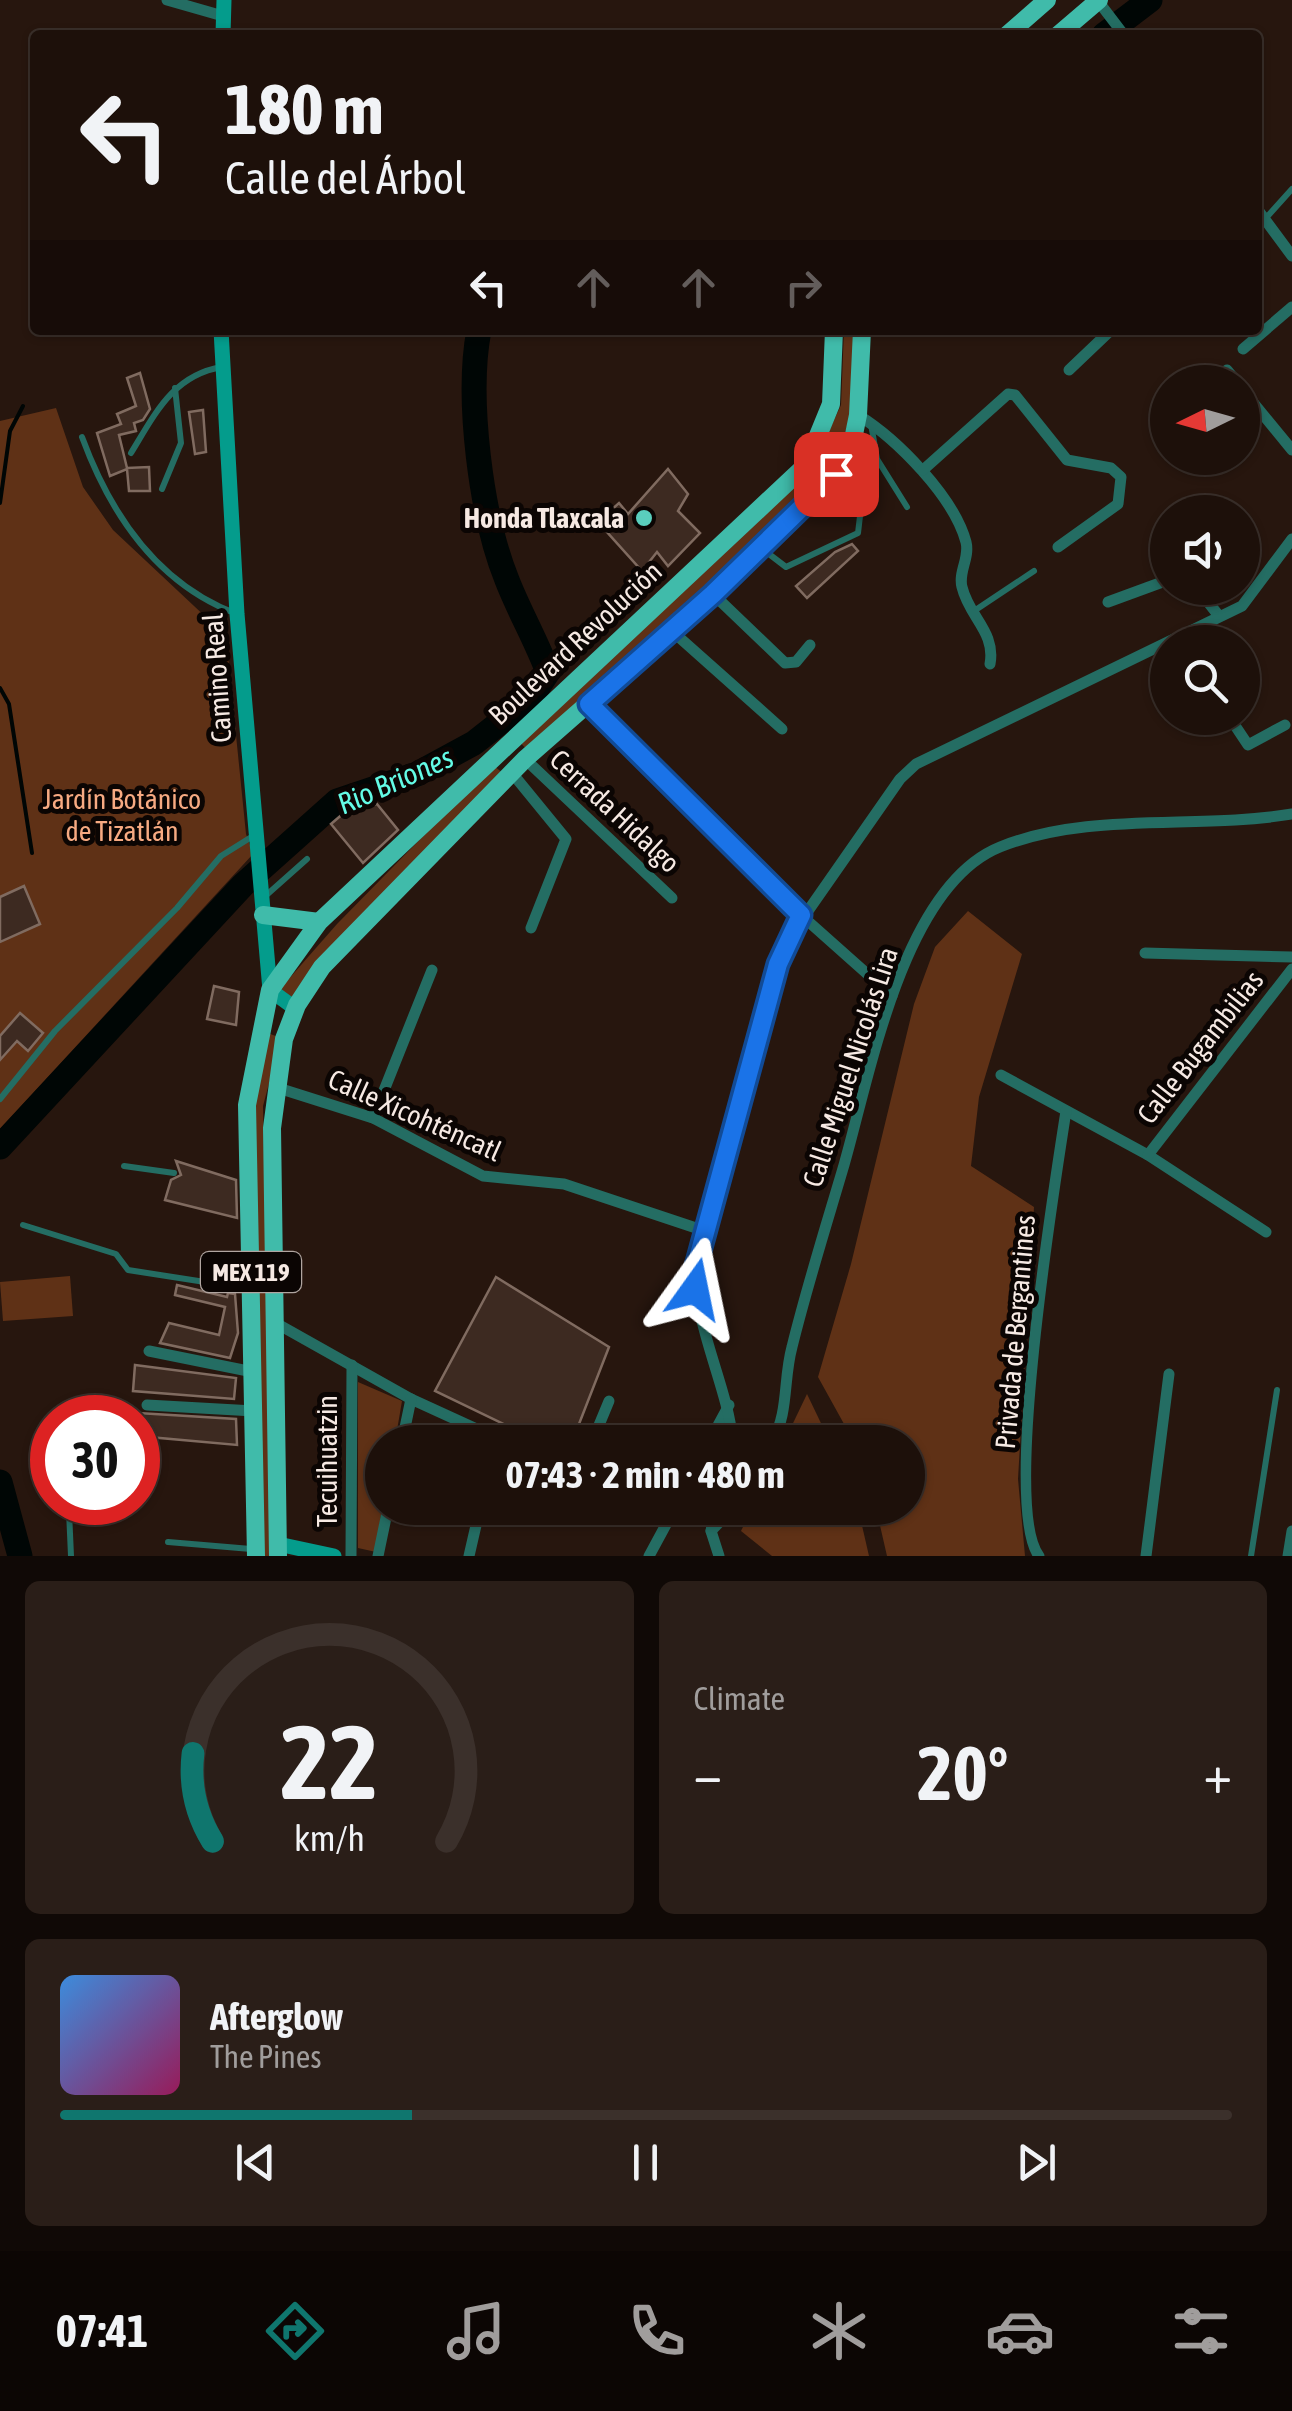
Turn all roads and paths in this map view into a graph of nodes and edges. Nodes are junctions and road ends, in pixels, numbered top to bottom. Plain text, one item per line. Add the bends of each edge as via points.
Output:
1 (167, 0) edge
2 (1047, 0) edge
3 (1098, 0) edge
4 (223, 8) edge
5 (1013, 30) edge
6 (1064, 30) edge
7 (1120, 30) edge
8 (1292, 190) edge
9 (1262, 214) edge
10 (1262, 216) edge
11 (1292, 256) edge
12 (1292, 308) edge
13 (1262, 333) edge
14 (221, 335) edge
15 (834, 335) edge
16 (862, 335) edge
17 (1106, 335) edge
18 (1260, 335) edge
19 (1243, 349) dead end
20 (222, 367) junction
21 (1069, 370) dead end
22 (174, 387) junction
23 (1260, 413) edge
24 (864, 419) junction
25 (82, 437) dead end
26 (1292, 450) edge
27 (131, 453) dead end
28 (923, 470) junction
29 (836, 474) junction
30 (162, 490) dead end
31 (907, 506) dead end
32 (1292, 539) edge
33 (1058, 547) dead end
34 (760, 548) junction
35 (1034, 571) dead end
36 (1150, 587) edge
37 (713, 594) junction
38 (1108, 602) dead end
39 (1210, 605) edge
40 (974, 611) junction
41 (237, 614) junction
42 (1219, 616) junction
43 (1206, 625) edge
44 (672, 631) junction
45 (810, 645) dead end
46 (1150, 655) edge
47 (990, 664) dead end
48 (589, 704) junction
49 (1285, 725) dead end
50 (782, 729) dead end
51 (1241, 735) edge
52 (518, 766) junction
53 (1292, 814) edge
54 (255, 839) junction
55 (308, 858) dead end
56 (672, 898) dead end
57 (261, 902) junction
58 (801, 915) junction
59 (320, 922) junction
60 (532, 928) dead end
61 (1145, 953) dead end
62 (1292, 957) edge
63 (1292, 969) edge
64 (432, 970) dead end
65 (270, 990) junction
66 (892, 996) junction
67 (296, 1009) junction
68 (1001, 1075) dead end
69 (275, 1086) junction
70 (0, 1099) edge
71 (1066, 1111) junction
72 (373, 1118) junction
73 (1148, 1156) junction
74 (124, 1166) dead end
75 (174, 1172) dead end
76 (23, 1225) dead end
77 (708, 1232) junction
78 (1266, 1232) dead end
79 (252, 1290) junction
80 (274, 1322) junction
81 (149, 1352) dead end
82 (352, 1365) junction
83 (253, 1372) junction
84 (1169, 1374) dead end
85 (1277, 1390) dead end
86 (412, 1398) junction
87 (609, 1401) dead end
88 (729, 1405) junction
89 (160, 1406) edge
90 (254, 1410) junction
91 (406, 1425) edge
92 (466, 1425) edge
93 (599, 1425) edge
94 (719, 1425) edge
95 (731, 1425) edge
96 (782, 1425) edge
97 (70, 1525) edge
98 (384, 1525) edge
99 (476, 1525) edge
100 (666, 1525) edge
101 (711, 1525) edge
102 (716, 1525) edge
103 (710, 1531) junction
104 (1292, 1531) edge
105 (168, 1542) dead end
106 (278, 1550) edge
107 (256, 1553) edge
108 (71, 1556) edge
109 (334, 1556) edge
110 (352, 1556) edge
111 (378, 1556) edge
112 (469, 1556) edge
113 (649, 1556) edge
114 (719, 1556) edge
115 (1039, 1556) edge
116 (1146, 1556) edge
117 (1251, 1556) edge
118 (1288, 1556) edge

1 - 4 street
2 - 5 main road
3 - 6 main road
3 - 7 street
8 - 9 lane
10 - 11 street
12 - 13 street
14 - 20 main road, Camino Real
15 - 59 main road, Boulevard Revolución / MEX 119 via 831,404 806,465
16 - 24 main road, Boulevard Revolución / MEX 119
17 - 21 street
18 - 19 street
20 - 22 lane
20 - 41 main road, Camino Real
22 - 27 lane
22 - 30 lane via 181,443
23 - 26 street
24 - 28 street
24 - 29 main road, Boulevard Revolución / MEX 119
24 - 31 lane via 877,460
25 - 41 lane via 127,531 201,598
28 - 33 street via 1008,394 1015,395 1067,460 1112,468 1122,478 1118,504
28 - 40 street via 966,540 962,590
29 - 34 main road, Boulevard Revolución / MEX 119
29 - 34 lane via 860,516 858,533 786,567
32 - 42 street via 1253,596
34 - 37 main road, Boulevard Revolución / MEX 119
35 - 40 lane
36 - 38 street
37 - 44 main road, Boulevard Revolución / MEX 119
37 - 45 street via 784,664 796,662
39 - 42 street
40 - 47 street via 992,643
41 - 54 main road, Camino Real
42 - 43 street
44 - 48 main road, Boulevard Revolución / MEX 119
44 - 50 street
46 - 58 street via 916,764
48 - 52 main road, Boulevard Revolución / MEX 119
48 - 58 street
49 - 51 street via 1248,745
52 - 56 street, Cerrada Hidalgo
52 - 60 street, Cerrada Hidalgo via 566,839
52 - 67 main road, Boulevard Revolución / MEX 119 via 322,968
53 - 66 street, Calle Miguel Nicolás Lira via 1048,831 995,849 941,897
54 - 57 main road, Camino Real
54 - 70 lane via 221,856 55,1031
55 - 57 lane
57 - 59 main road
57 - 65 main road, Camino Real
58 - 66 street
58 - 77 street via 778,964
59 - 65 main road, Boulevard Revolución / MEX 119
61 - 62 street
63 - 73 street, Calle Bugambilias
64 - 72 street
65 - 67 main road
65 - 79 main road, Boulevard Revolución / MEX 119 via 247,1106 243,1191
66 - 96 street, Calle Miguel Nicolás Lira via 790,1352
67 - 69 main road, Boulevard Revolución / MEX 119
68 - 71 street
69 - 72 street, Calle Xicohténcatl
69 - 80 main road, Boulevard Revolución / MEX 119
71 - 73 street
71 - 115 street, Privada de Bergantines via 1040,1272 1029,1401 1029,1527
72 - 77 street, Calle Xicohténcatl via 483,1176 564,1184
73 - 78 street
74 - 75 lane
76 - 79 lane via 116,1254 128,1270
77 - 88 street via 695,1289
79 - 83 main road, Boulevard Revolución / MEX 119
80 - 82 street
80 - 106 main road, Boulevard Revolución / MEX 119
81 - 83 street
82 - 86 street
82 - 110 street, Tecuihuatzin
83 - 90 main road, Boulevard Revolución / MEX 119
84 - 116 street
85 - 117 lane
86 - 91 street
86 - 92 street
87 - 93 street
88 - 94 street
88 - 95 street
89 - 90 street
90 - 107 main road, Boulevard Revolución / MEX 119
97 - 108 lane
98 - 111 street, Tecuihuatzin
99 - 112 street
100 - 113 street
101 - 103 street
102 - 103 street
103 - 114 street
104 - 118 street
105 - 107 lane
106 - 109 main road

